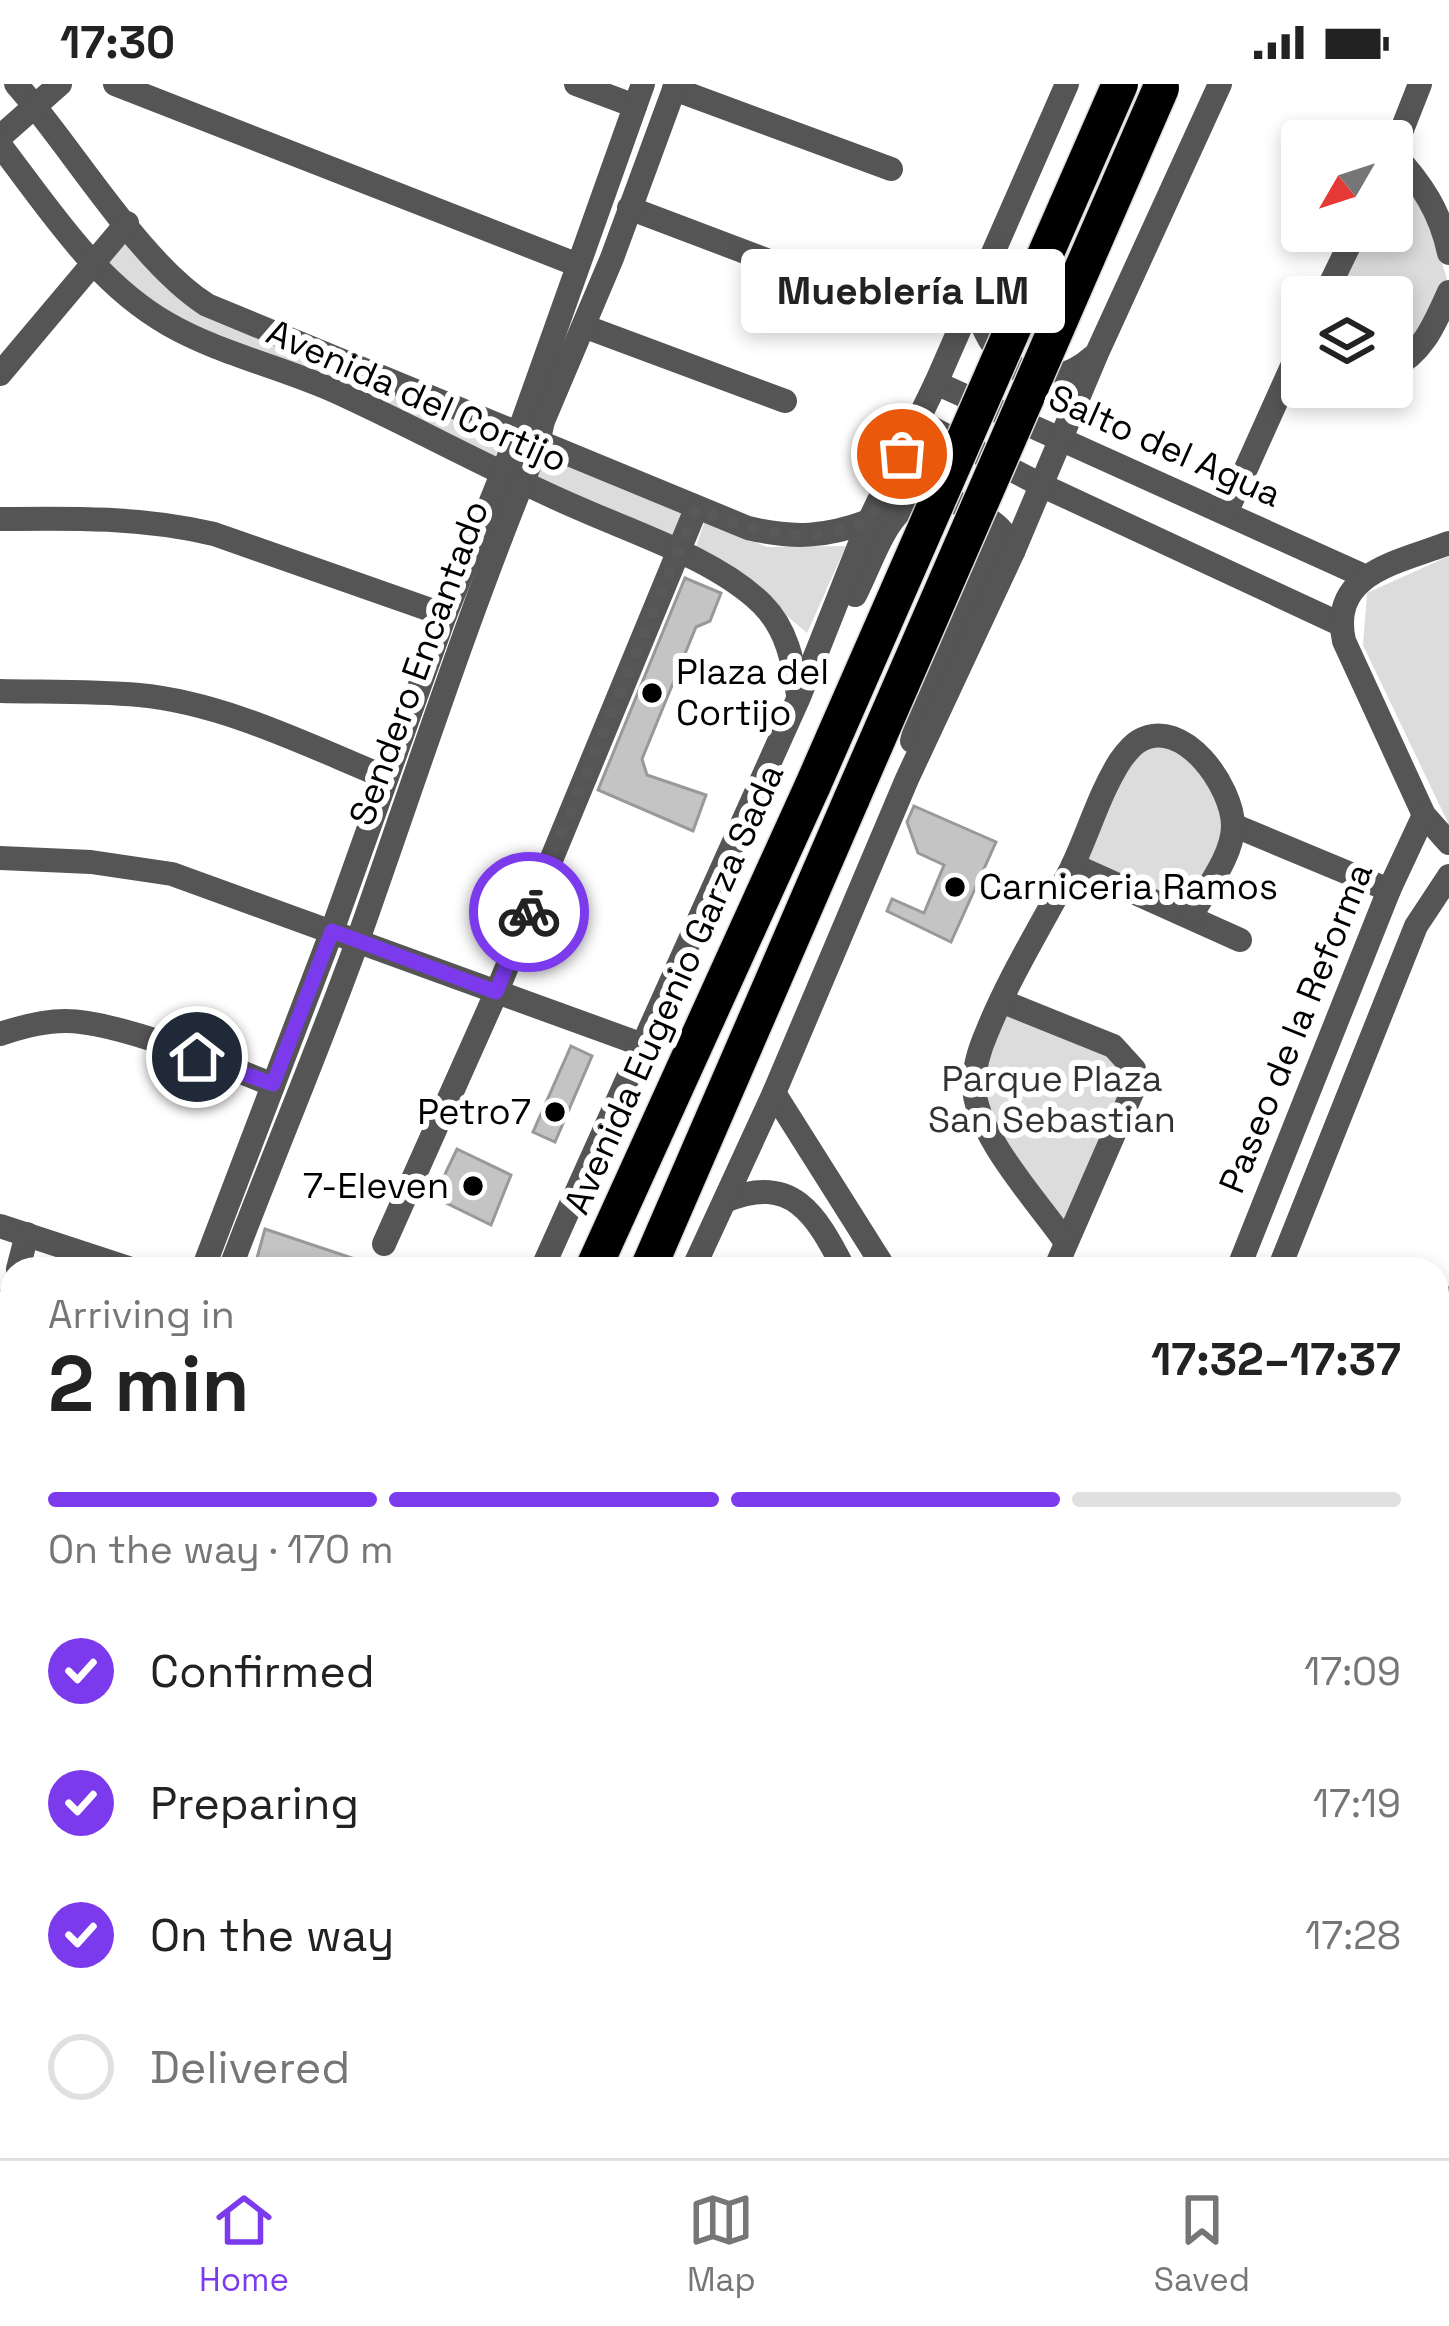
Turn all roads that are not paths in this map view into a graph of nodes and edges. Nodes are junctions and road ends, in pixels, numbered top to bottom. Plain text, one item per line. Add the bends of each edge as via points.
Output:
1 (16, 84) edge
2 (60, 84) edge
3 (115, 84) edge
4 (576, 84) edge
5 (1037, 84) edge
6 (1120, 84) edge
7 (1220, 84) edge
8 (1420, 84) edge
9 (675, 86) edge
10 (1162, 86) edge
11 (1065, 89) edge
12 (639, 95) edge
13 (37, 108) junction
14 (1406, 120) edge
15 (0, 141) edge
16 (891, 169) dead end
17 (1413, 174) edge
18 (628, 208) junction
19 (127, 223) junction
20 (1449, 253) edge
21 (91, 263) junction
22 (578, 265) junction
23 (843, 289) dead end
24 (1449, 292) edge
25 (975, 296) junction
26 (586, 326) junction
27 (1097, 352) junction
28 (1413, 355) edge
29 (2, 367) edge
30 (936, 382) junction
31 (1281, 393) edge
32 (785, 401) dead end
33 (919, 421) junction
34 (528, 436) junction
35 (1062, 440) junction
36 (512, 479) junction
37 (1041, 485) junction
38 (696, 509) junction
39 (1227, 512) junction
40 (0, 519) edge
41 (869, 520) junction
42 (992, 521) junction
43 (1449, 543) edge
44 (678, 552) junction
45 (1013, 552) junction
46 (1338, 564) junction
47 (1364, 576) junction
48 (445, 615) junction
49 (1329, 618) junction
50 (0, 691) edge
51 (799, 697) junction
52 (385, 776) junction
53 (907, 779) junction
54 (1424, 815) junction
55 (1233, 825) junction
56 (1449, 843) edge
57 (0, 858) edge
58 (1073, 865) junction
59 (1449, 876) edge
60 (1388, 890) junction
61 (1191, 916) junction
62 (332, 931) junction
63 (1240, 940) dead end
64 (357, 941) junction
65 (496, 992) junction
66 (1001, 1001) junction
67 (0, 1034) edge
68 (643, 1045) junction
69 (273, 1084) junction
70 (774, 1093) junction
71 (725, 1201) junction
72 (0, 1226) edge
73 (27, 1234) junction
74 (1065, 1241) junction
75 (384, 1244) dead end
76 (21, 1257) edge
77 (95, 1257) edge
78 (208, 1257) edge
79 (235, 1257) edge
80 (547, 1257) edge
81 (597, 1257) edge
82 (653, 1257) edge
83 (699, 1257) edge
84 (837, 1257) edge
85 (877, 1257) edge
86 (1059, 1257) edge
87 (1243, 1257) edge
88 (1284, 1257) edge

1 - 13 street, Avenida del Cortijo
2 - 13 street
3 - 22 street
4 - 12 street
5 - 11 street
6 - 81 highway, Avenida Eugenio Garza Sada, bridge
7 - 27 street
8 - 14 street
9 - 16 street
9 - 18 street, Sendero Encantado
10 - 82 highway, bridge
11 - 25 street
12 - 22 street, Sendero Encantado
13 - 15 street
13 - 19 street, Avenida del Cortijo
15 - 21 street, Avenida del Cortijo
17 - 20 street
18 - 23 street
18 - 26 street, Sendero Encantado
19 - 21 street
19 - 34 street, Avenida del Cortijo via 207,304
21 - 29 street
21 - 36 street, Avenida del Cortijo via 168,324 337,392
22 - 34 street, Sendero Encantado
24 - 28 street
25 - 27 street via 987,340 1023,370 1064,376
25 - 30 street
26 - 32 street
26 - 34 street, Sendero Encantado
27 - 35 street
30 - 33 street
30 - 35 street, Salto del Agua
31 - 39 street
33 - 37 street
33 - 41 street
34 - 36 street, Sendero Encantado
34 - 38 street, Avenida del Cortijo
35 - 37 street
35 - 39 street, Salto del Agua
36 - 44 street, Avenida del Cortijo
36 - 48 street, Sendero Encantado
36 - 64 street, Sendero Encantado
37 - 45 street
37 - 49 street
38 - 41 street, Avenida del Cortijo via 812,538
38 - 44 street
39 - 46 street, Salto del Agua
40 - 48 street via 176,525
41 - 51 street
42 - 45 street
42 - 51 street via 933,495 903,506
42 - 53 street via 995,539 920,711
43 - 47 street
44 - 51 street, Avenida del Cortijo via 736,583 776,621
44 - 65 street
45 - 53 street
46 - 47 street, Salto del Agua
46 - 49 street
47 - 49 street
48 - 52 street, Sendero Encantado
49 - 54 street
50 - 52 street via 141,695 191,705
51 - 68 street
52 - 62 street, Sendero Encantado
53 - 70 street
54 - 56 street
54 - 60 street, Paseo de la Reforma
55 - 58 street via 1218,777 1198,753 1151,737 1123,756
55 - 60 street
55 - 61 street
57 - 62 street via 172,874
58 - 61 street
58 - 66 street
59 - 88 street, Paseo de la Reforma via 1416,926
60 - 87 street, Paseo de la Reforma
61 - 63 street
62 - 64 street
62 - 69 street, Sendero Encantado
64 - 65 street
64 - 79 street, Sendero Encantado
65 - 68 street
65 - 75 street
66 - 74 street via 977,1061 977,1106
66 - 74 street via 1113,1046 1134,1069 1134,1088
67 - 69 street via 33,1024 99,1025
68 - 80 street
69 - 78 street, Sendero Encantado
70 - 71 street
70 - 85 street
71 - 83 street
71 - 84 street via 767,1189 794,1199
72 - 73 street
73 - 76 street
73 - 77 street
74 - 86 street

